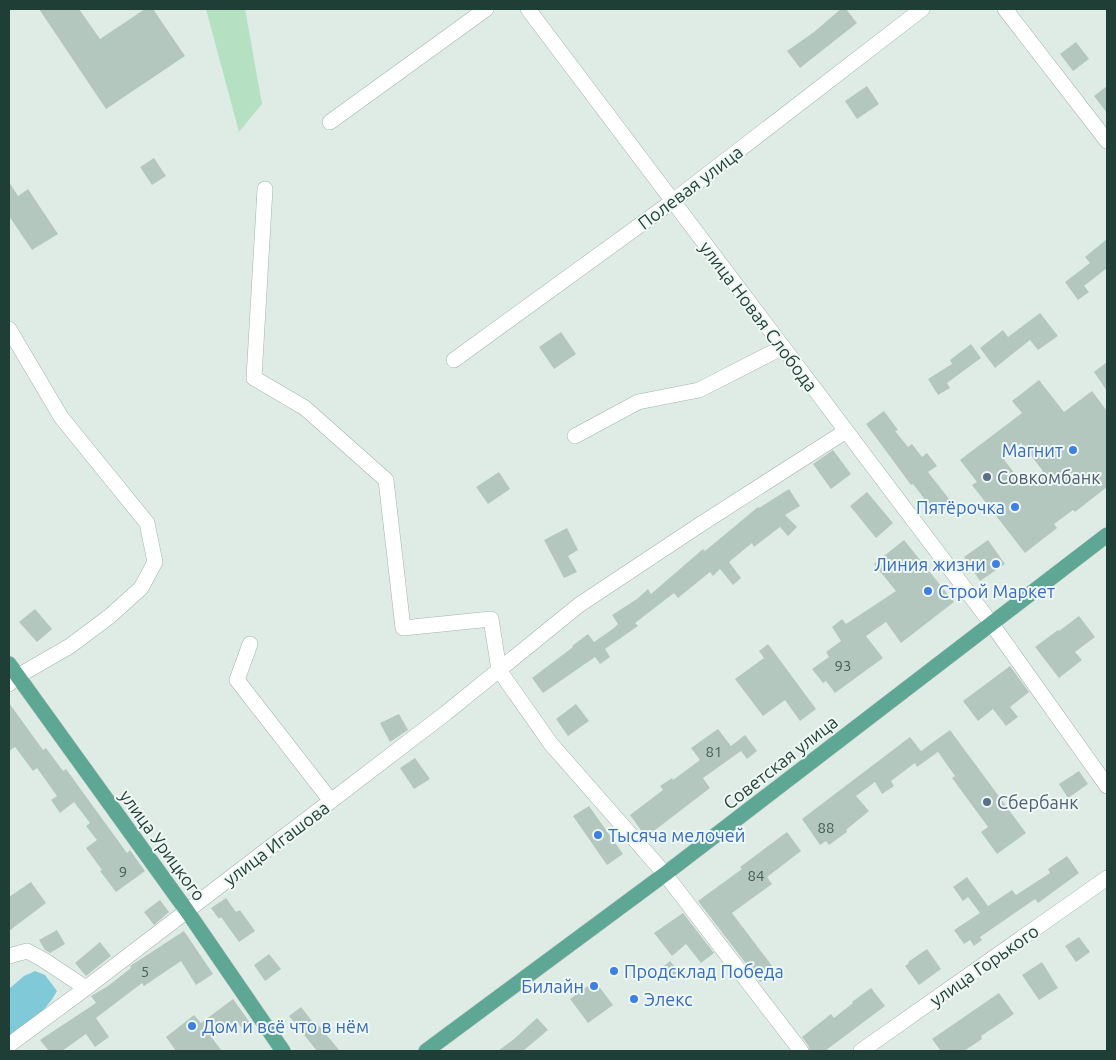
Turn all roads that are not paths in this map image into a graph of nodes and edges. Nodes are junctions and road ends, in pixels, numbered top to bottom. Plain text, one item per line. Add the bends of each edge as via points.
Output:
1 (486, 9) edge
2 (528, 9) edge
3 (922, 9) edge
4 (1005, 9) edge
5 (330, 122) dead end
6 (1107, 142) edge
7 (265, 189) dead end
8 (673, 201) junction
9 (9, 329) edge
10 (783, 347) junction
11 (454, 360) dead end
12 (846, 431) junction
13 (575, 436) dead end
14 (1107, 535) edge
15 (991, 623) junction
16 (250, 644) dead end
17 (9, 664) edge
18 (499, 670) junction
19 (14, 680) edge
20 (1107, 786) edge
21 (331, 801) junction
22 (665, 874) junction
23 (1107, 878) edge
24 (187, 910) junction
25 (9, 956) edge
26 (86, 988) junction
27 (9, 1045) edge
28 (283, 1051) edge
29 (426, 1051) edge
30 (801, 1051) edge
31 (861, 1051) edge

1 - 5 street
2 - 8 street, улица Новая Слобода
3 - 8 street, Полевая улица
4 - 6 street
7 - 18 street via 254,378 305,408 386,480 403,628 492,618
8 - 10 street, улица Новая Слобода
8 - 11 street, Полевая улица
9 - 19 street via 61,416 147,523 155,562 141,588 110,616 70,646
10 - 12 street, улица Новая Слобода
10 - 13 street via 699,390 638,402
12 - 15 street, улица Новая Слобода
12 - 18 street, улица Игашова via 579,604
14 - 15 main road, Советская улица
15 - 20 street, улица Новая Слобода
15 - 22 main road, Советская улица
16 - 21 street via 237,680
17 - 19 main road, улица Урицкого
18 - 21 street, улица Игашова
18 - 22 street via 550,744
19 - 24 main road, улица Урицкого
21 - 24 street, улица Игашова
22 - 29 main road, Советская улица
22 - 30 street
23 - 31 street, улица Горького
24 - 26 street, улица Игашова
24 - 28 main road, улица Урицкого
25 - 26 street via 28,951
26 - 27 street, улица Игашова

